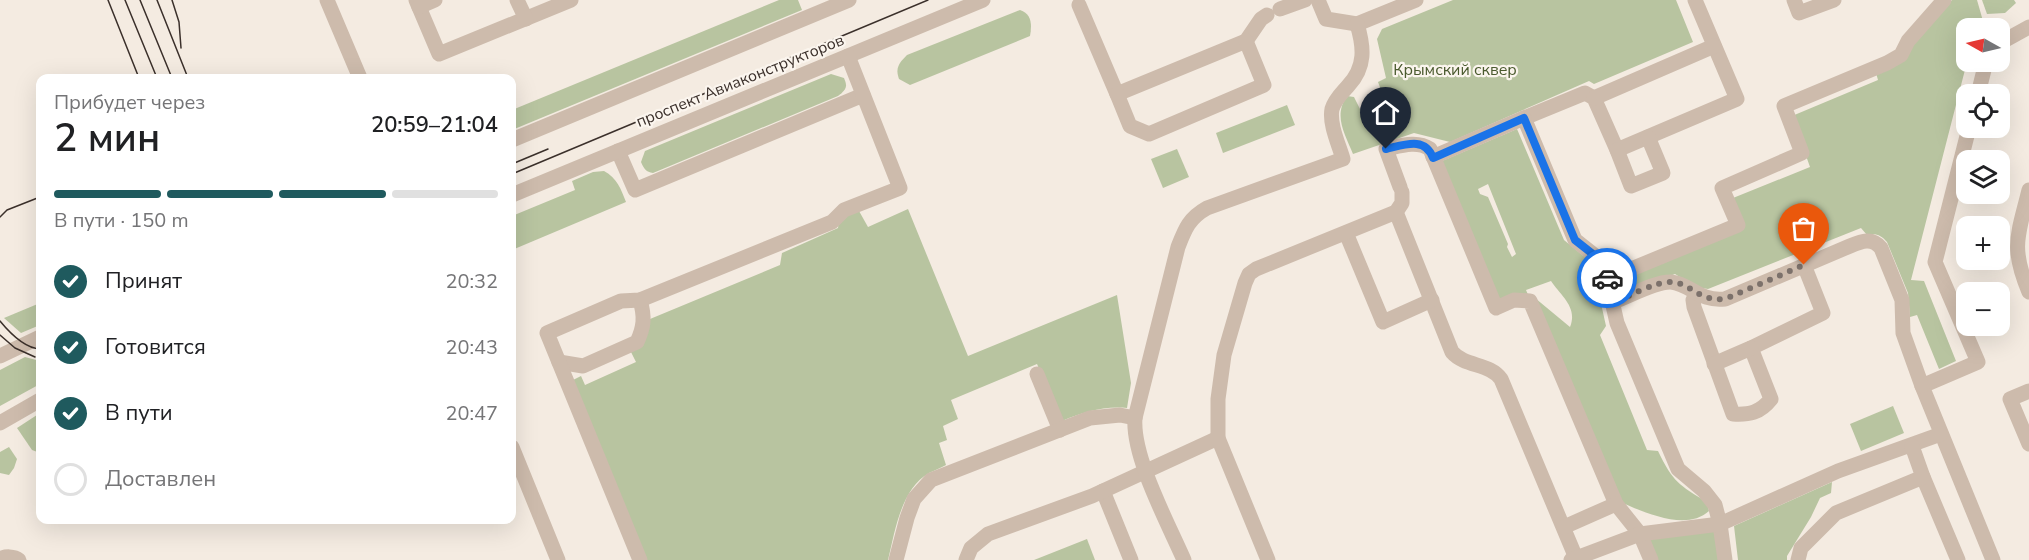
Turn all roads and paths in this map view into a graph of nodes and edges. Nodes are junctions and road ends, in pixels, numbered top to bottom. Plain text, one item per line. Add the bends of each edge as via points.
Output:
1 (327, 0) edge
2 (435, 0) edge
3 (517, 0) edge
4 (571, 0) edge
5 (849, 0) edge
6 (983, 0) edge
7 (1305, 0) edge
8 (1318, 0) edge
9 (1416, 0) edge
10 (1695, 0) edge
11 (1794, 0) edge
12 (1834, 0) edge
13 (1944, 0) edge
14 (1081, 2) edge
15 (418, 3) edge
16 (526, 19) junction
17 (1357, 24) junction
18 (2029, 27) edge
19 (2010, 38) edge
20 (1246, 41) junction
21 (1714, 46) junction
22 (848, 56) junction
23 (358, 74) edge
24 (1117, 94) junction
25 (863, 95) junction
26 (1594, 98) junction
27 (1524, 118) junction
28 (1648, 137) junction
29 (516, 138) edge
30 (1967, 138) edge
31 (1617, 150) junction
32 (618, 151) junction
33 (1433, 158) junction
34 (2029, 190) edge
35 (516, 193) edge
36 (1396, 212) junction
37 (1346, 233) junction
38 (1804, 265) junction
39 (1607, 279) junction
40 (2029, 292) edge
41 (1696, 294) junction
42 (640, 300) junction
43 (1432, 300) junction
44 (1613, 303) junction
45 (36, 339) edge
46 (1751, 348) junction
47 (0, 356) edge
48 (559, 362) junction
49 (1714, 364) junction
50 (1037, 374) dead end
51 (1922, 386) junction
52 (2029, 391) edge
53 (36, 402) edge
54 (1136, 418) junction
55 (0, 423) edge
56 (1060, 430) junction
57 (1941, 434) junction
58 (1218, 438) junction
59 (2029, 444) edge
60 (1912, 446) junction
61 (516, 457) edge
62 (1146, 472) junction
63 (1923, 477) junction
64 (1103, 491) junction
65 (1616, 504) junction
66 (1720, 524) junction
67 (1564, 527) junction
68 (1640, 534) junction
69 (1178, 558) edge
70 (0, 559) edge
71 (1574, 559) edge
72 (19, 560) edge
73 (558, 560) edge
74 (640, 560) edge
75 (896, 560) edge
76 (966, 560) edge
77 (1131, 560) edge
78 (1268, 560) edge
79 (1651, 560) edge
80 (1725, 560) edge
81 (1798, 560) edge
82 (1958, 560) edge
83 (1993, 560) edge

1 - 23 street
2 - 15 street
3 - 16 street
4 - 16 street
5 - 29 street, проспект Авиаконструкторов
6 - 22 street, проспект Авиаконструкторов
7 - 20 street via 1261,19
8 - 17 street via 1326,19
9 - 17 street
10 - 21 street
11 - 12 street via 1799,14
13 - 39 street via 1908,41 1901,55 1784,106 1802,153 1722,188 1738,225
14 - 24 street
15 - 16 street via 439,54
17 - 54 street via 1364,52 1361,65 1332,110 1343,159 1194,215 1178,247
18 - 19 street
20 - 24 street
20 - 24 street via 1264,85 1149,134 1130,126
21 - 26 street
21 - 28 street via 1737,99
22 - 25 street
22 - 32 street, проспект Авиаконструкторов
25 - 32 street via 636,190
25 - 42 street via 900,188 844,210 832,222
26 - 27 street via 1585,93
26 - 31 street
27 - 33 street
27 - 39 street via 1575,240 1599,259
28 - 31 street
28 - 31 street via 1663,173 1631,186
30 - 51 street via 1935,262 1978,362
32 - 35 street, проспект Авиаконструкторов
33 - 36 street via 1424,145 1386,149 1401,189 1402,203
33 - 65 street via 1496,308 1514,300 1530,301
34 - 40 street via 2016,249
36 - 37 street
36 - 43 street
37 - 43 street via 1383,322
37 - 58 street via 1250,274 1224,355
38 - 41 street via 1725,299
38 - 46 street via 1823,313
38 - 51 street via 1862,241 1877,243 1902,300 1903,333
39 - 44 street
41 - 44 street via 1682,285 1664,283
41 - 49 street via 1694,307
42 - 48 street via 645,314 637,342 583,366
42 - 48 street via 621,301 547,333
43 - 67 street via 1452,352 1497,373 1501,379
44 - 66 street via 1617,323 1678,470 1715,505
45 - 47 street
46 - 49 street
46 - 49 street via 1771,399 1764,408 1748,415 1733,414
48 - 74 street
50 - 56 street
51 - 57 street
52 - 59 street via 2010,399
53 - 55 street
54 - 56 street via 1090,418
54 - 62 street via 1134,431
56 - 75 street via 931,480 915,499
57 - 60 street
57 - 83 street
58 - 62 street
58 - 78 street
60 - 63 street
60 - 66 street via 1838,471
61 - 73 street
62 - 64 street
62 - 69 street
63 - 81 street via 1836,513 1801,548
63 - 82 street
64 - 76 street via 988,534 971,548
64 - 77 street
65 - 67 street
65 - 68 street
66 - 68 street
66 - 80 street
67 - 71 street
68 - 71 street
68 - 79 street
70 - 72 street

